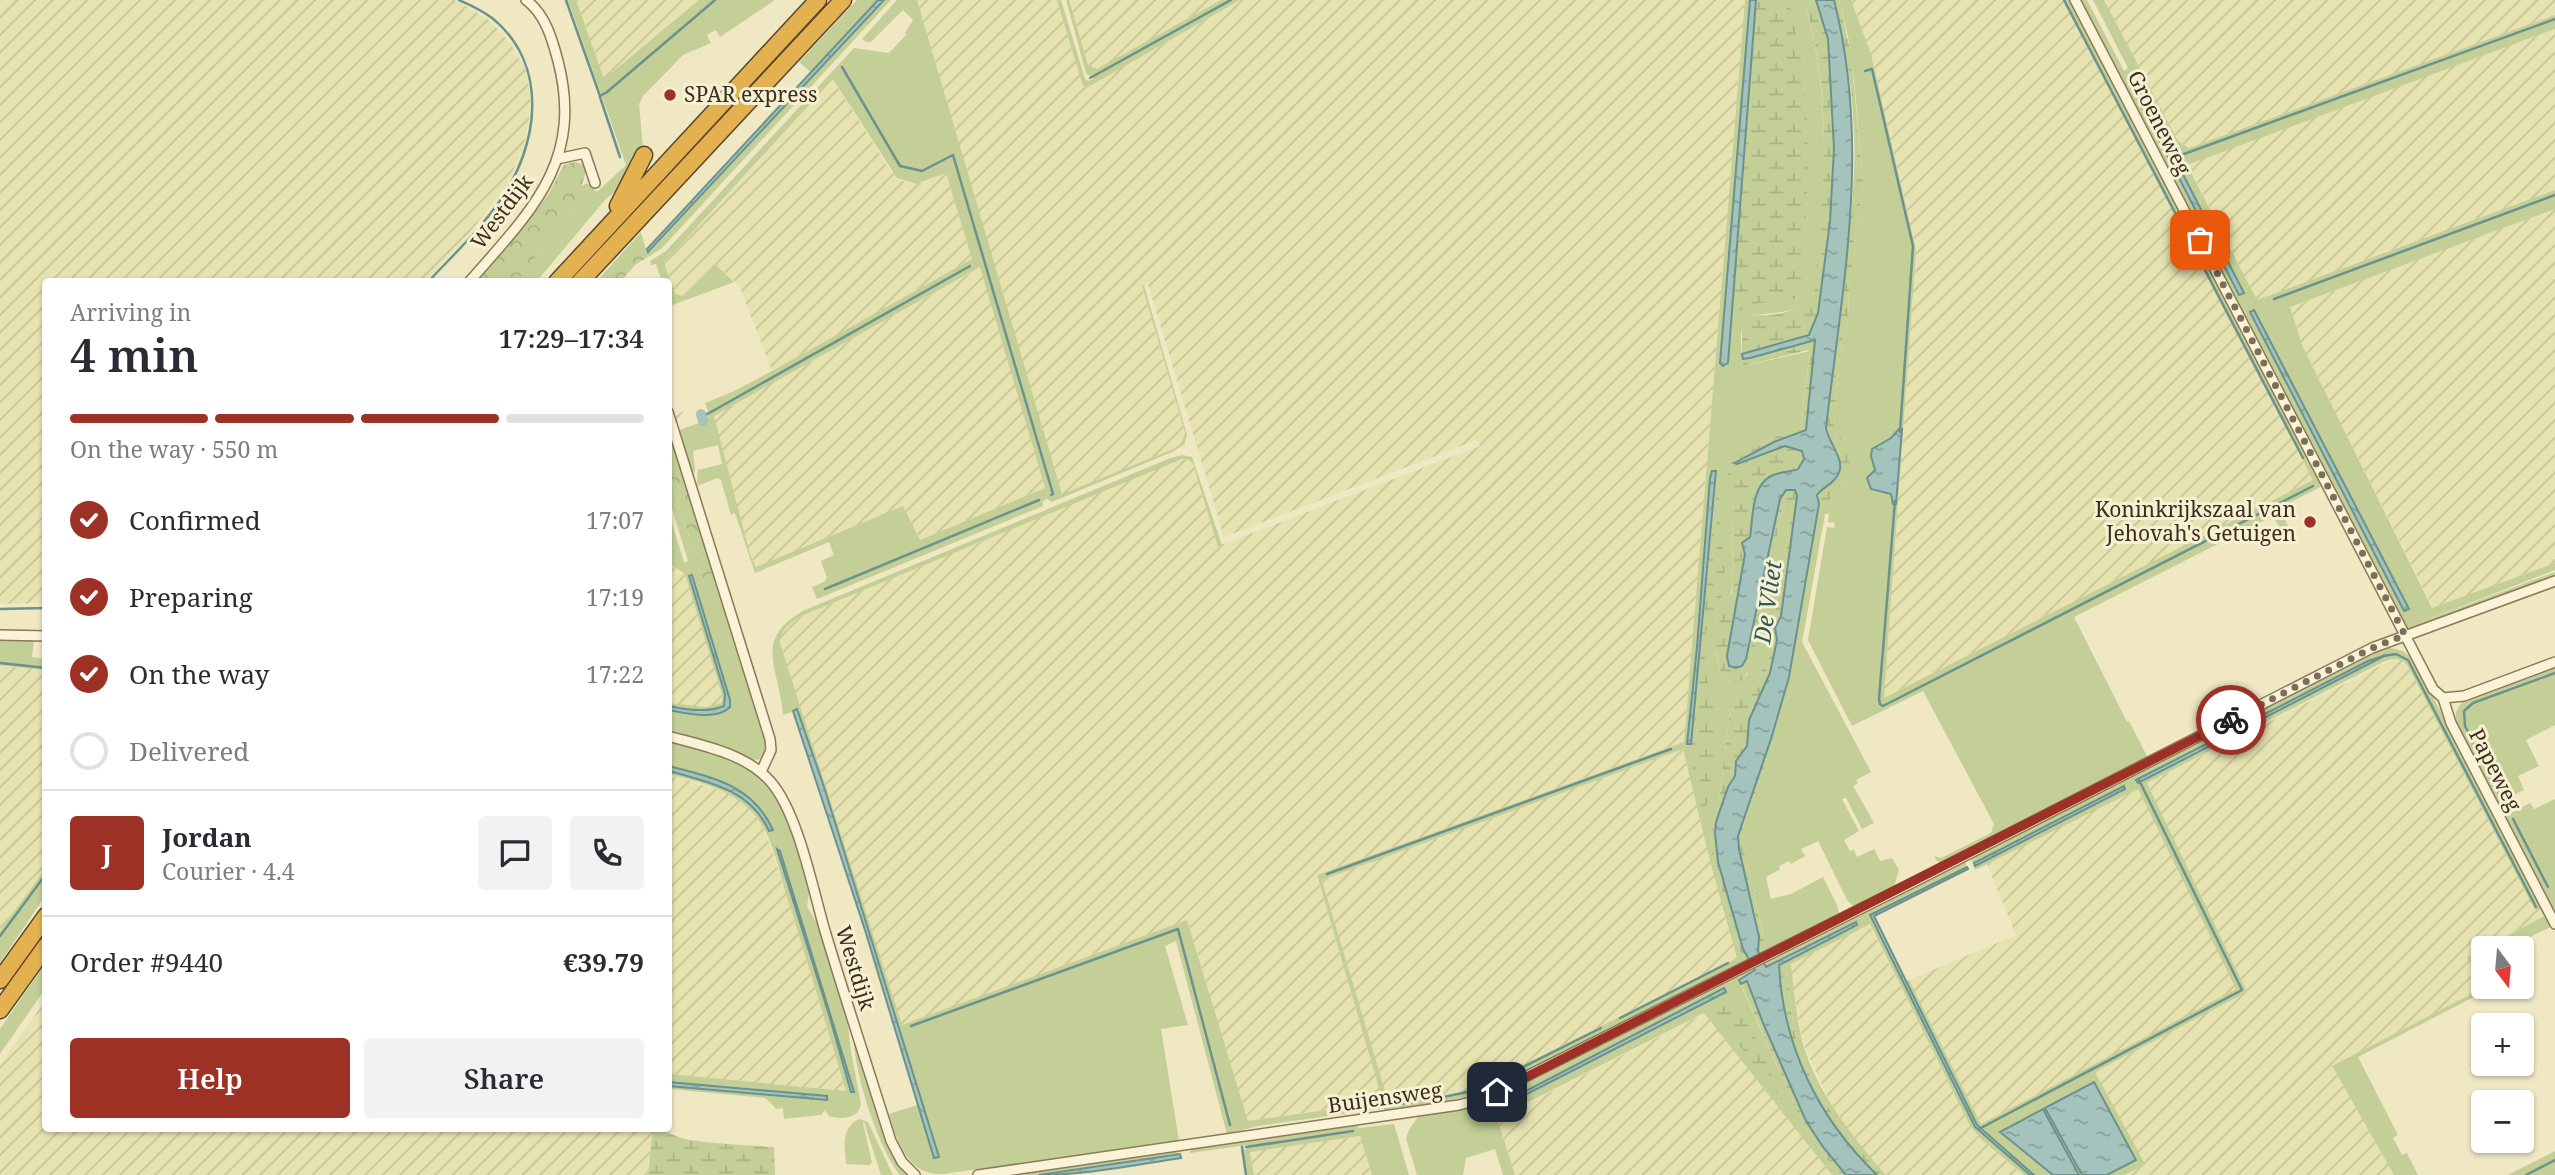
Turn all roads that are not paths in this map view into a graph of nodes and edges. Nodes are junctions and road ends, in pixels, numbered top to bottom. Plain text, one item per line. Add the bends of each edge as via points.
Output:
1 (526, 0) edge
2 (818, 0) edge
3 (843, 0) edge
4 (2075, 0) edge
5 (644, 155) dead end
6 (557, 159) junction
7 (595, 183) dead end
8 (606, 227) junction
9 (472, 278) edge
10 (561, 278) edge
11 (584, 278) edge
12 (672, 425) edge
13 (2555, 581) edge
14 (0, 635) edge
15 (2405, 635) junction
16 (42, 636) edge
17 (2555, 662) edge
18 (2444, 698) junction
19 (672, 737) edge
20 (761, 772) junction
21 (42, 922) edge
22 (2555, 924) edge
23 (42, 952) edge
24 (0, 980) edge
25 (0, 1010) edge
26 (915, 1175) edge
27 (978, 1175) edge

1 - 6 street, Westdijk via 543,18 562,80 565,117
2 - 8 highway
3 - 11 highway
4 - 15 street, Groeneweg
5 - 8 highway
6 - 7 street via 585,153
6 - 9 street, Westdijk via 536,202
8 - 10 highway
12 - 20 street via 770,739 771,750
13 - 15 street, Buijensweg
14 - 16 street
15 - 18 street, Papeweg via 2435,692
15 - 27 street, Buijensweg via 1474,1101
17 - 18 street via 2464,696
18 - 22 street, Papeweg via 2451,723
19 - 20 street, Westdijk via 734,756
20 - 26 street, Westdijk via 788,812 891,1141
21 - 24 highway
23 - 25 highway

